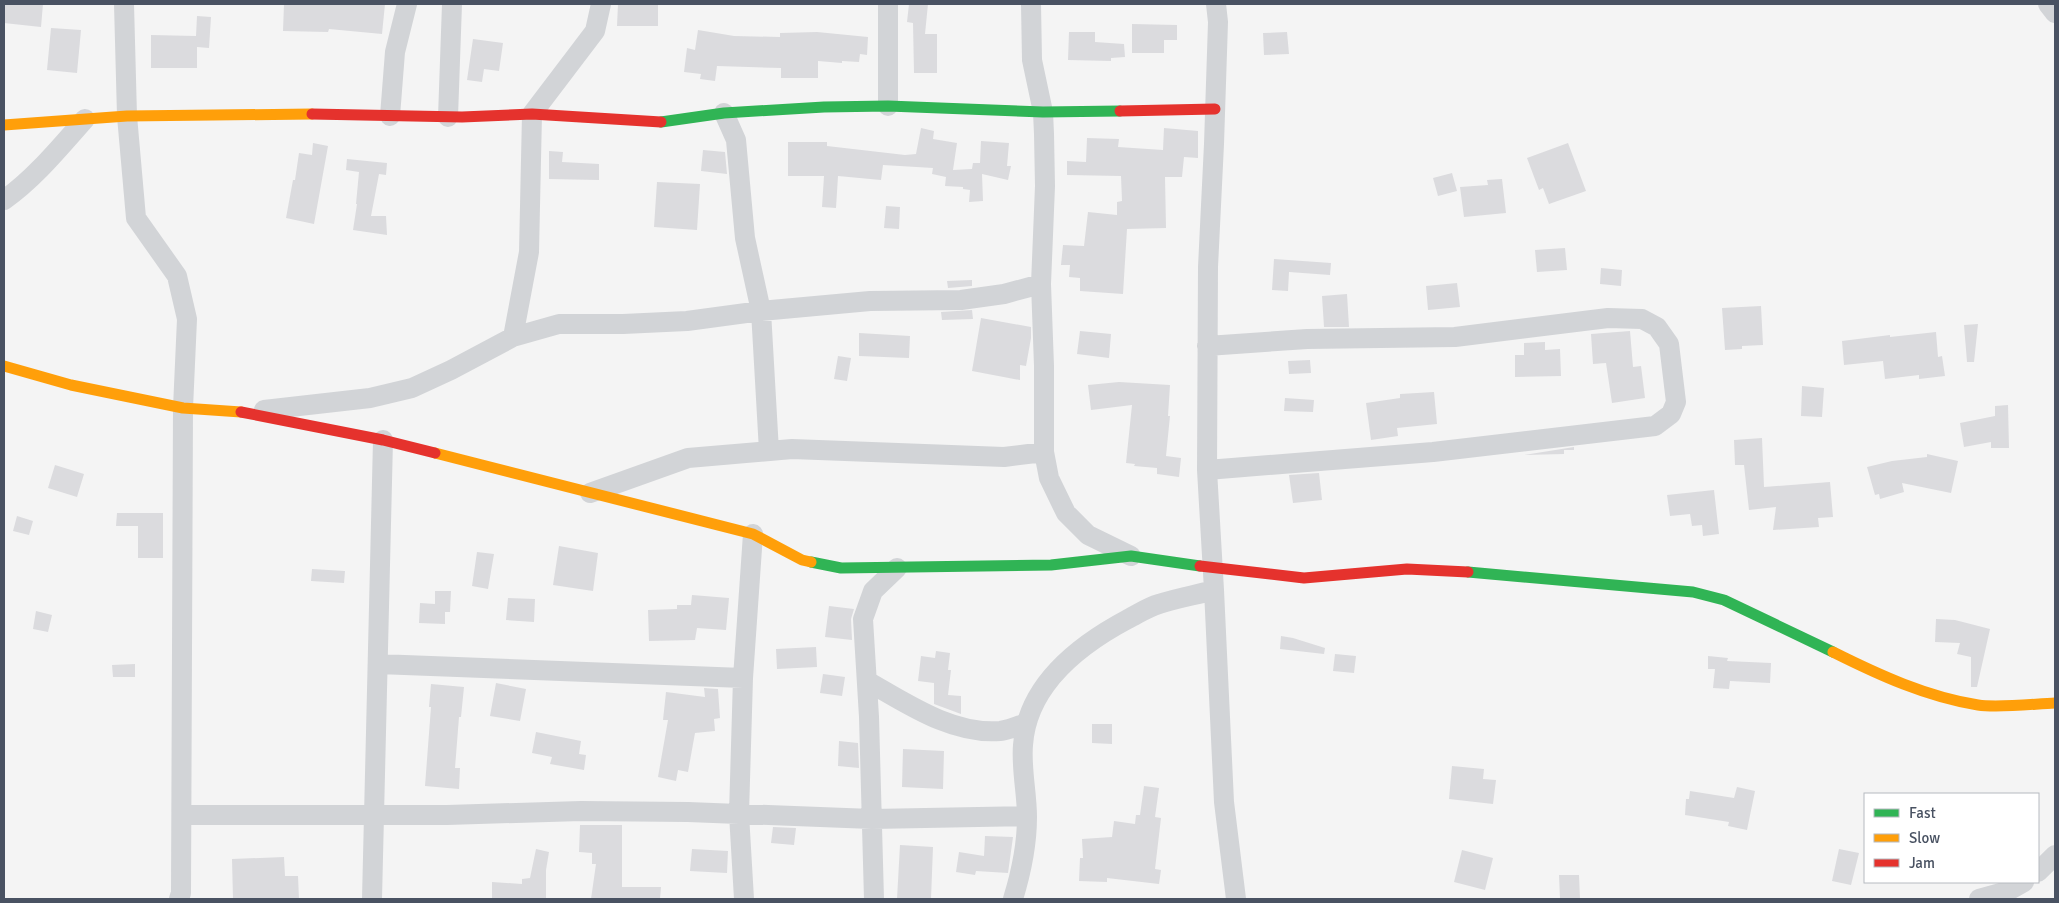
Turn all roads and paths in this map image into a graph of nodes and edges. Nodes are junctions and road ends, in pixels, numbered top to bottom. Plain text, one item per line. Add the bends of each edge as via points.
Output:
1 (124, 4) edge
2 (407, 4) edge
3 (452, 4) edge
4 (601, 4) edge
5 (888, 4) edge
6 (1031, 4) edge
7 (1216, 4) edge
8 (2048, 4) edge
9 (2055, 13) edge
10 (888, 106) junction
11 (1215, 110) junction
12 (724, 112) junction
13 (1043, 112) junction
14 (532, 114) junction
15 (127, 116) junction
16 (390, 116) junction
17 (448, 117) junction
18 (85, 118) junction
19 (4, 125) edge
20 (4, 200) edge
21 (1040, 284) junction
22 (761, 311) junction
23 (513, 337) junction
24 (1207, 346) junction
25 (4, 366) edge
26 (183, 408) junction
27 (242, 412) junction
28 (383, 440) junction
29 (769, 451) junction
30 (1044, 452) junction
31 (1207, 470) junction
32 (590, 493) junction
33 (753, 534) junction
34 (1131, 556) junction
35 (897, 568) junction
36 (1213, 568) junction
37 (1214, 590) junction
38 (378, 664) junction
39 (743, 678) junction
40 (867, 681) junction
41 (2055, 704) edge
42 (1026, 723) junction
43 (739, 814) junction
44 (182, 815) junction
45 (375, 815) junction
46 (1027, 816) junction
47 (872, 820) junction
48 (2055, 855) edge
49 (2039, 871) edge
50 (2022, 883) edge
51 (179, 899) edge
52 (372, 899) edge
53 (744, 899) edge
54 (874, 899) edge
55 (1013, 899) edge
56 (1236, 899) edge
57 (1979, 899) edge

1 - 15 street
2 - 16 street via 395,52
3 - 17 street
4 - 14 street via 595,31
5 - 10 street
6 - 13 street via 1032,60
7 - 11 street
8 - 9 street
10 - 12 street
10 - 13 street
11 - 13 street
11 - 24 street
12 - 14 street via 656,122
12 - 22 street via 736,140 745,238
13 - 21 street via 1045,186
14 - 17 street
14 - 23 street via 529,252
15 - 16 street
15 - 18 street
15 - 26 street via 136,218 177,276 187,319
16 - 17 street
18 - 19 street
18 - 20 street via 59,148
21 - 22 street via 1004,294 961,300 870,301
21 - 30 street
22 - 23 street via 678,321 559,324
22 - 29 street
23 - 27 street via 412,388 362,399
24 - 31 street
24 - 31 street via 1307,339 1455,337 1608,318 1642,319 1657,327 1669,344 1676,402 1671,414 1655,426 1434,452
25 - 26 street via 71,386
26 - 27 street
26 - 44 street
27 - 28 street
28 - 32 street
28 - 38 street
29 - 30 street via 792,449 1004,457
29 - 32 street via 688,458
30 - 34 street via 1049,478 1066,513 1088,534
31 - 36 street
32 - 33 street
33 - 35 street via 802,560 841,568
33 - 39 street
34 - 35 street via 1052,565
34 - 36 street
35 - 40 street via 873,591 862,619
36 - 37 street
36 - 41 street via 1304,578 1407,569 1446,570 1692,592 1724,600 1876,674 1926,692 1979,705
37 - 42 street via 1157,604 1068,658 1040,691
37 - 56 street via 1224,802
38 - 39 street
38 - 45 street
39 - 43 street
40 - 42 street via 925,713 960,727 1001,730
40 - 47 street
42 - 46 street via 1023,767
43 - 45 street via 580,811
43 - 47 street
43 - 53 street
44 - 45 street
44 - 51 street
45 - 52 street
46 - 47 street
46 - 55 street via 1024,854
47 - 54 street
48 - 49 street
50 - 57 street via 2008,891

